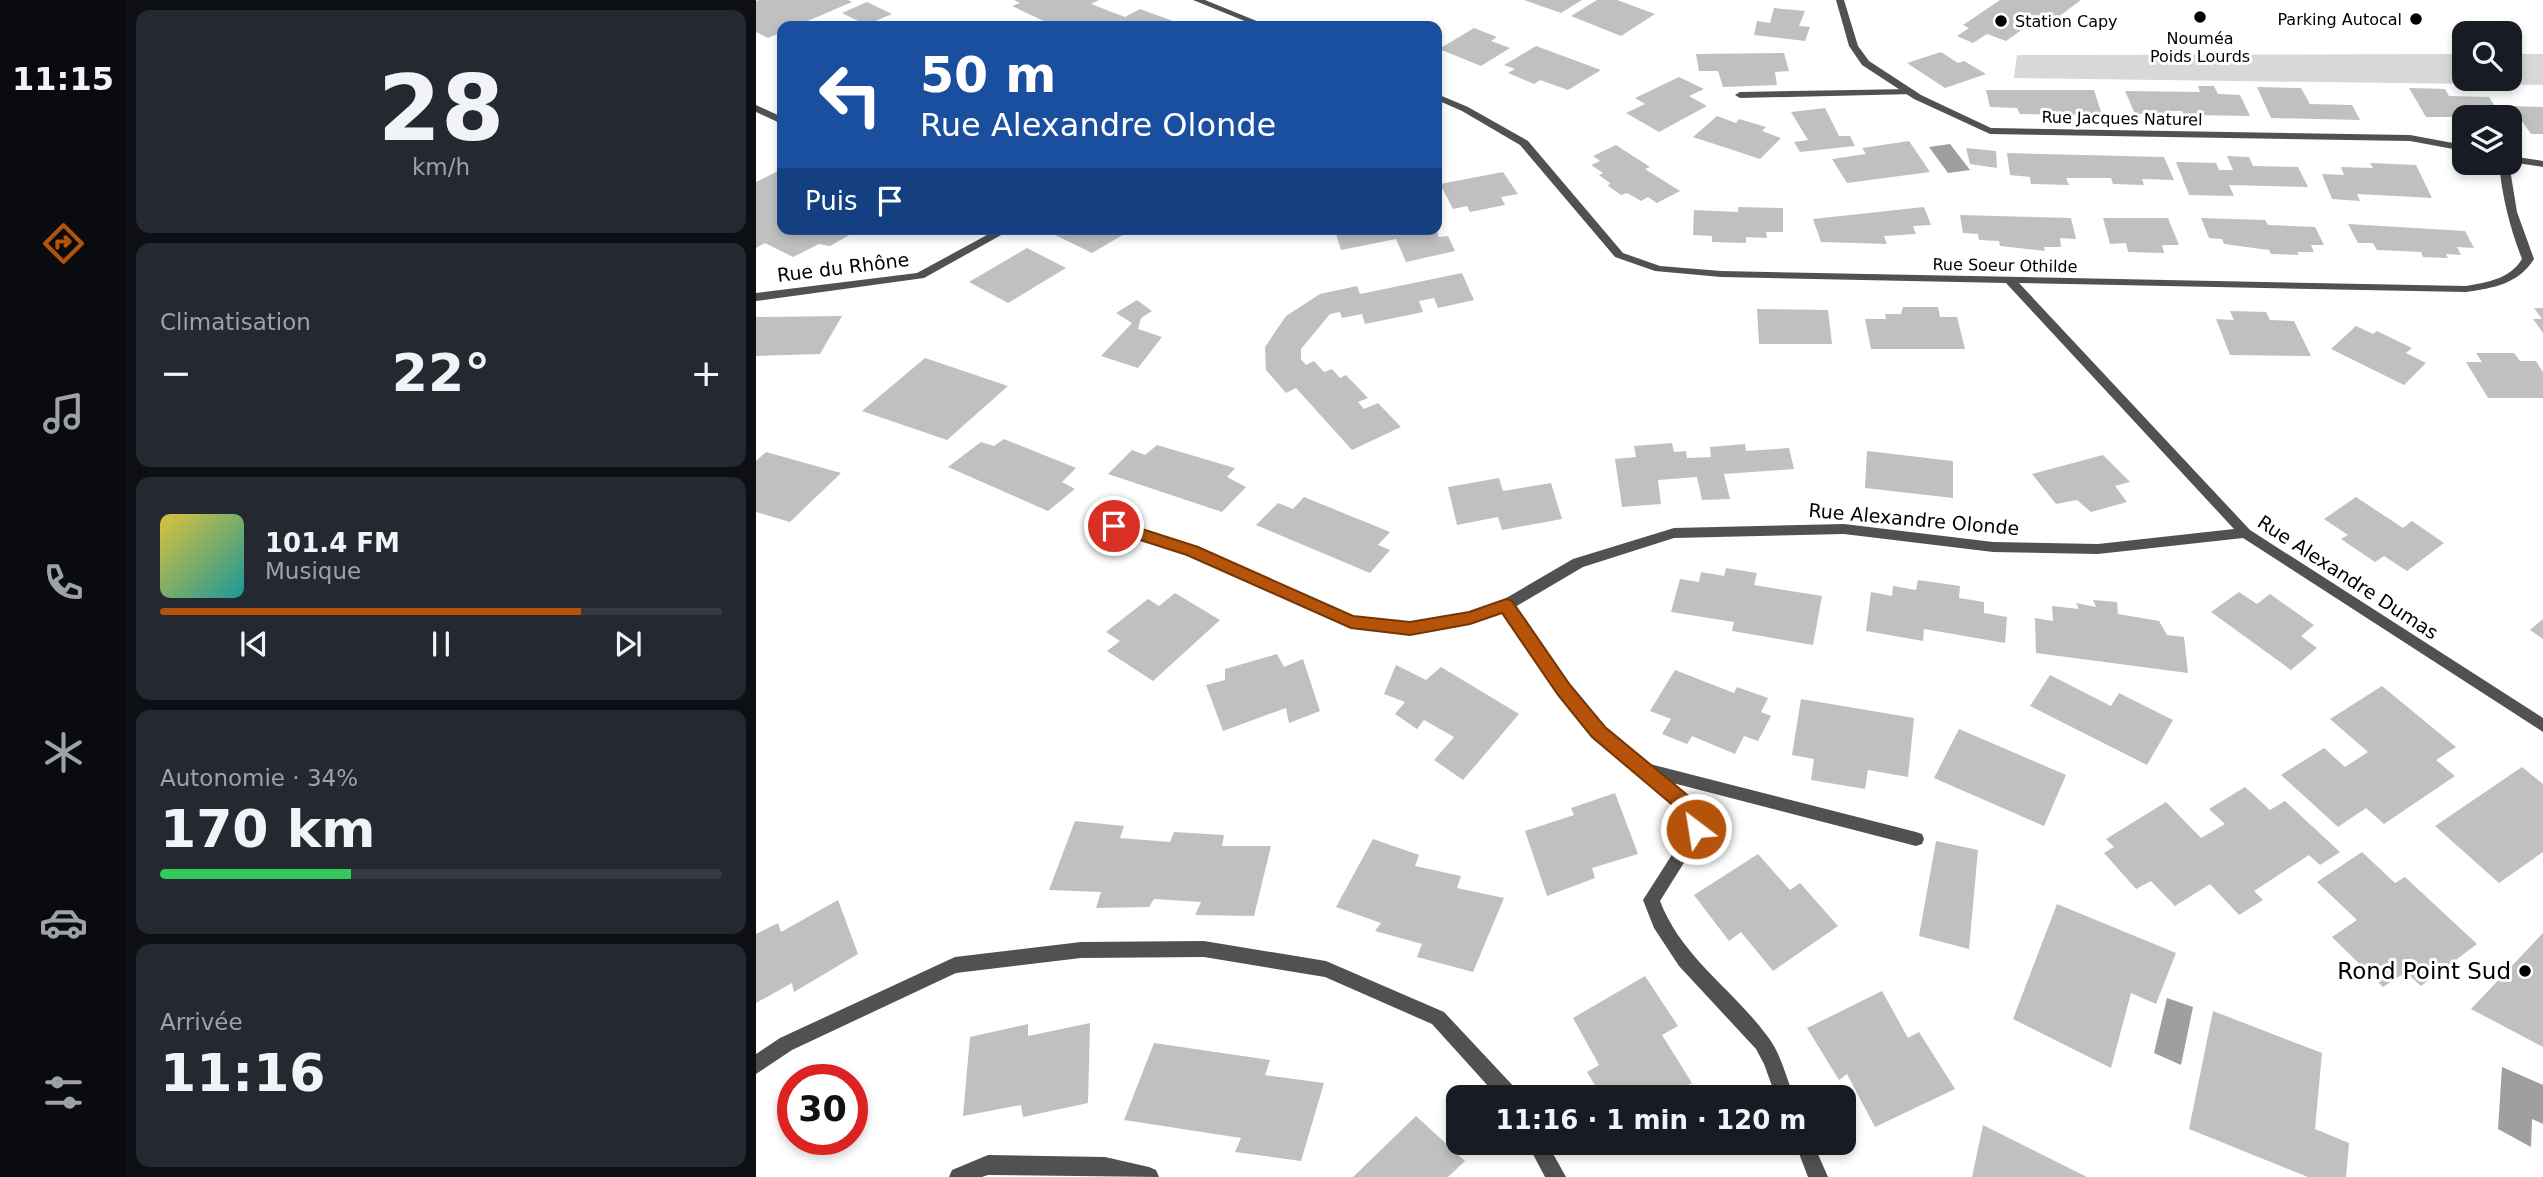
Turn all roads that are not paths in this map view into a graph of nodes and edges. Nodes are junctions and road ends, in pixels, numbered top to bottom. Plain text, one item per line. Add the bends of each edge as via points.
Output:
1 (1197, 0) edge
2 (1840, 0) edge
3 (1251, 21) edge
4 (1911, 92) junction
5 (1740, 95) dead end
6 (1442, 99) edge
7 (756, 108) edge
8 (777, 118) edge
9 (2452, 146) edge
10 (2522, 161) edge
11 (2543, 164) edge
12 (2505, 175) edge
13 (993, 235) edge
14 (2010, 281) junction
15 (756, 297) edge
16 (1114, 526) dead end
17 (2245, 533) junction
18 (1506, 605) junction
19 (2543, 726) edge
20 (1639, 768) junction
21 (1916, 839) dead end
22 (756, 1065) edge
23 (1499, 1085) edge
24 (1780, 1085) edge
25 (1543, 1155) edge
26 (1809, 1155) edge
27 (959, 1177) edge
28 (1149, 1177) edge
29 (1556, 1177) edge
30 (1818, 1177) edge

1 - 3 street
2 - 4 street, Rue Jacques Naturel via 1857,52
4 - 5 street
4 - 9 street, Rue Jacques Naturel via 1990,131 2410,138
6 - 14 street, Rue Soeur Othilde via 1524,143 1614,251 1658,269
7 - 8 street
10 - 11 street
12 - 14 street, Rue Soeur Othilde via 2514,225 2528,259 2522,272 2498,284 2466,289
13 - 15 street, Rue du Rhône via 920,276
14 - 17 street, Rue Alexandre Dumas
16 - 18 street, Rue Alexandre Olonde via 1192,551 1351,622 1410,629 1470,618
17 - 18 street, Rue Alexandre Olonde via 2098,549 1993,547 1844,529 1674,533 1578,563
17 - 19 street, Rue Alexandre Dumas
18 - 20 street via 1598,732
20 - 21 street
20 - 24 street via 1690,809 1696,829 1651,900 1659,927 1763,1044
22 - 23 street via 786,1044 955,965 1081,950 1204,949 1326,969 1438,1018
25 - 29 street
26 - 30 street
27 - 28 street via 988,1165 1105,1167

